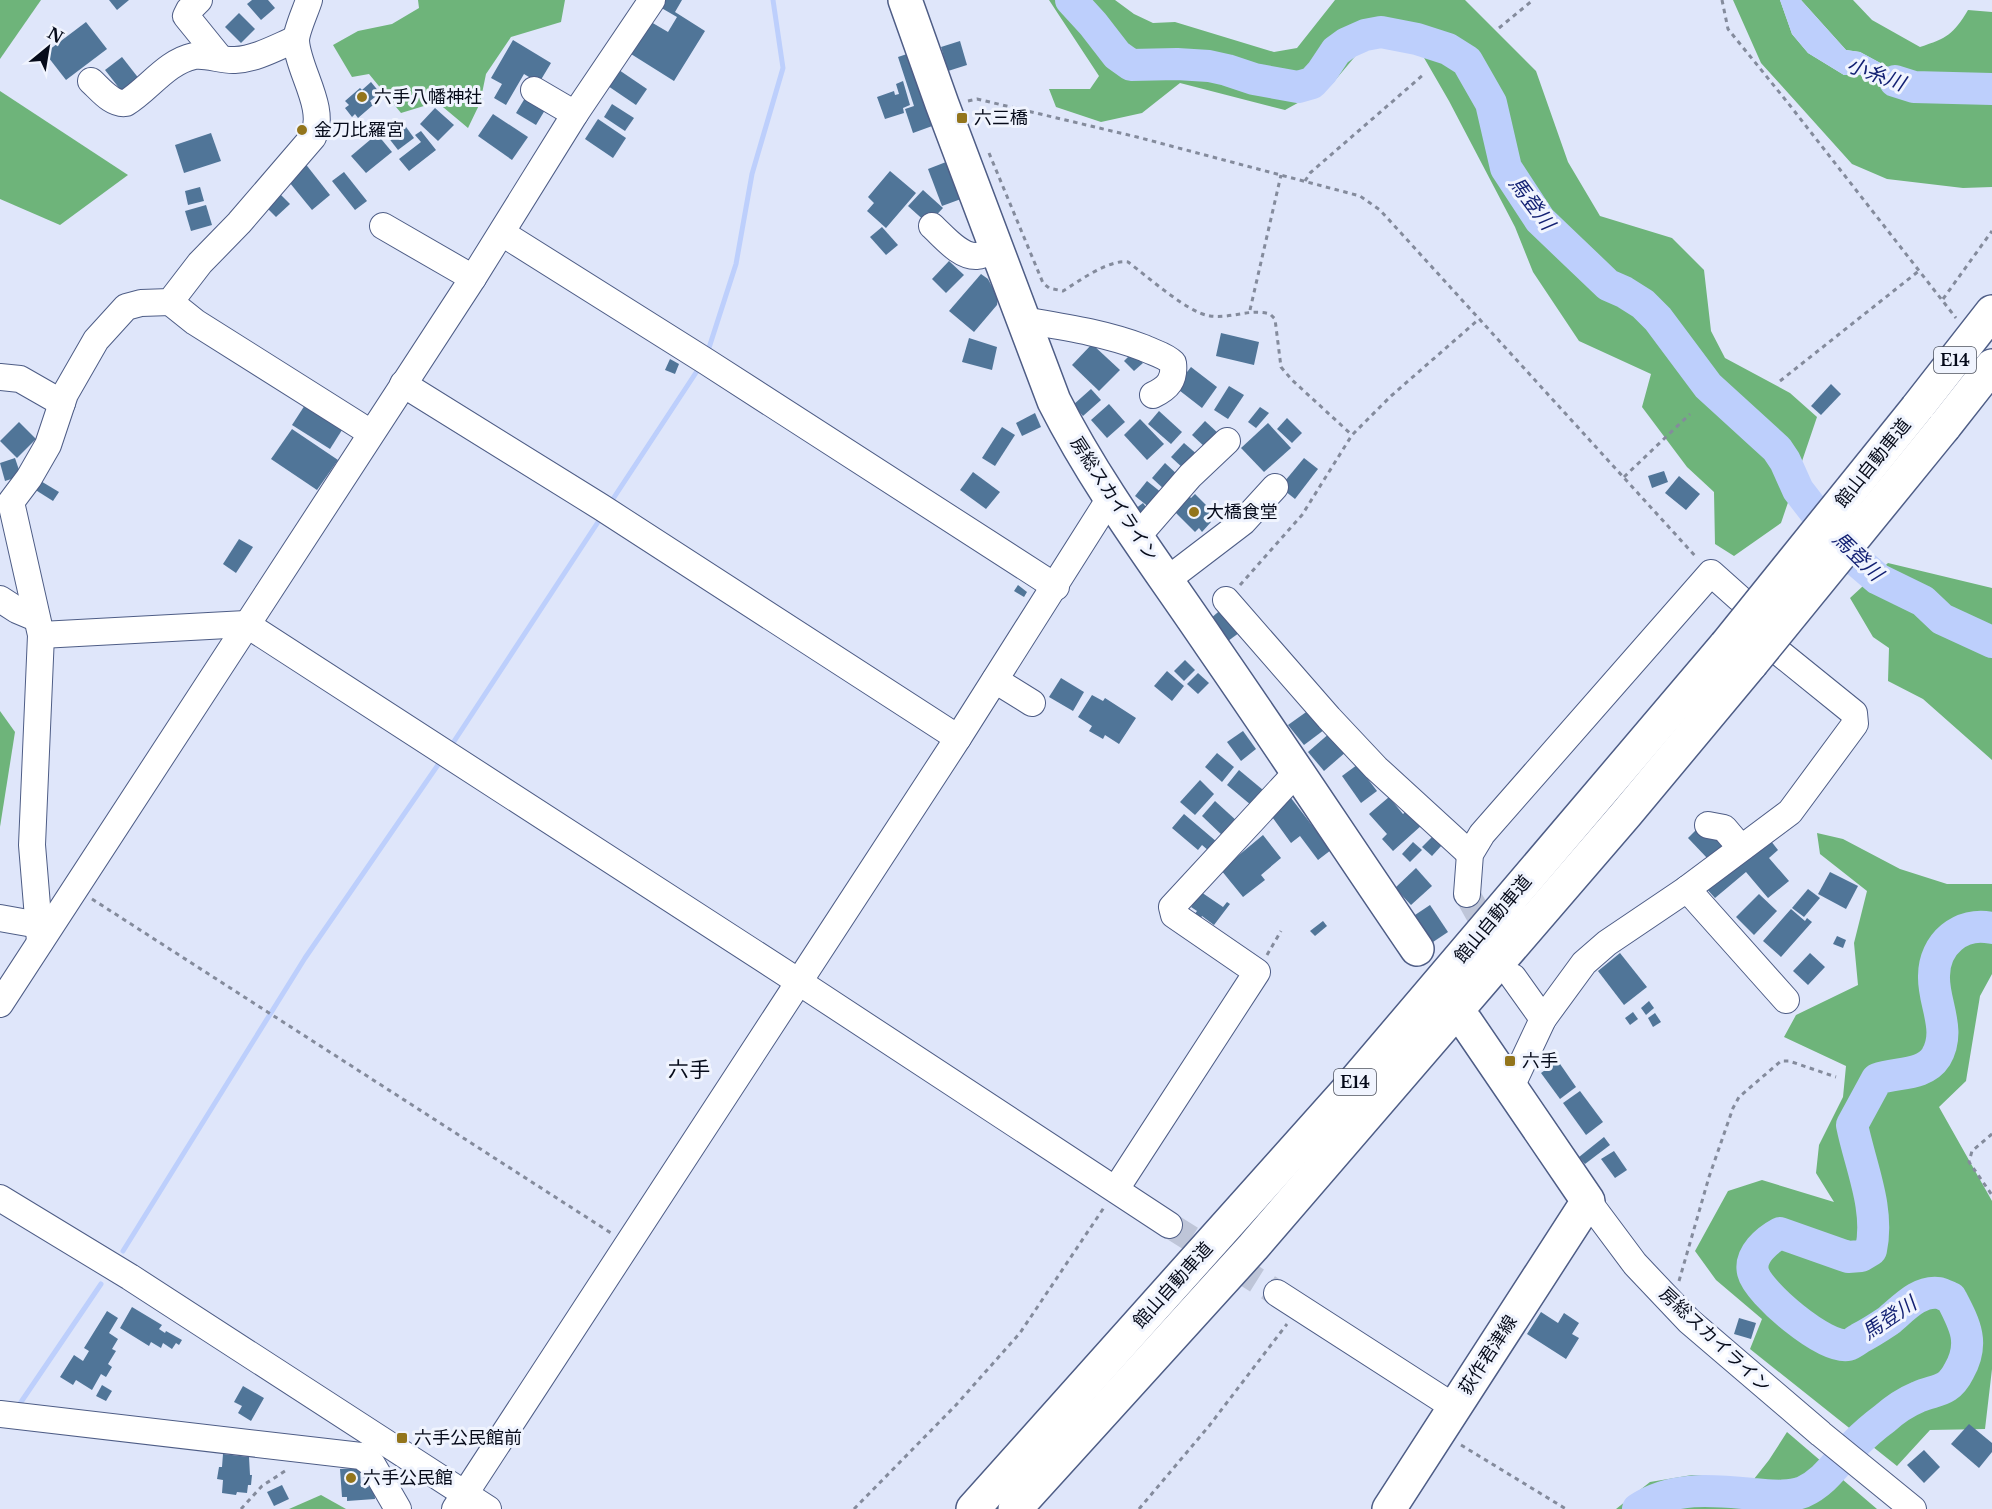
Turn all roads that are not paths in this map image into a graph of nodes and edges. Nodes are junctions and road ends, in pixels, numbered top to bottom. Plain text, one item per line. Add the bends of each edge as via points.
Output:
1 (199, 0) edge
2 (309, 0) edge
3 (652, 0) edge
4 (905, 0) edge
5 (296, 39) junction
6 (220, 58) junction
7 (91, 81) dead end
8 (534, 90) dead end
9 (575, 114) junction
10 (383, 226) dead end
11 (932, 226) dead end
12 (502, 233) junction
13 (997, 250) junction
14 (473, 278) junction
15 (170, 302) junction
16 (1992, 312) edge
17 (1023, 320) junction
18 (1992, 366) edge
19 (0, 377) edge
20 (403, 384) junction
21 (1153, 395) dead end
22 (62, 403) junction
23 (371, 433) junction
24 (1227, 441) dead end
25 (1275, 487) dead end
26 (1110, 498) junction
27 (1137, 537) junction
28 (1167, 580) junction
29 (1056, 587) junction
30 (1739, 598) dead end
31 (0, 599) edge
32 (1226, 600) road end
33 (0, 620) edge
34 (246, 624) junction
35 (39, 626) junction
36 (1766, 659) junction
37 (995, 680) junction
38 (1032, 703) dead end
39 (958, 738) junction
40 (1297, 772) junction
41 (1708, 825) dead end
42 (1741, 849) junction
43 (1470, 854) junction
44 (1687, 889) junction
45 (1467, 894) tunnel mouth
46 (0, 918) edge
47 (40, 934) junction
48 (1417, 949) dead end
49 (1513, 976) dead end
50 (799, 982) junction
51 (1786, 1000) dead end
52 (0, 1004) edge
53 (1543, 1019) junction
54 (1466, 1022) dead end
55 (1511, 1087) junction
56 (1116, 1189) junction
57 (0, 1198) edge
58 (1588, 1201) junction
59 (1169, 1225) tunnel mouth
60 (1277, 1293) tunnel mouth
61 (0, 1414) edge
62 (1446, 1419) junction
63 (460, 1502) edge
64 (1909, 1506) edge
65 (398, 1509) edge
66 (488, 1509) edge
67 (973, 1509) edge
68 (1015, 1509) edge
69 (1389, 1509) edge

1 - 6 street via 186,16
2 - 5 street
3 - 9 street
4 - 13 main road, 房総スカイライン
5 - 6 street via 252,57
5 - 15 street via 317,115 313,137
6 - 7 street via 196,56 184,60 126,103 111,100
8 - 9 street
9 - 12 street
10 - 14 street
11 - 13 street via 970,255
12 - 14 street
12 - 29 street
13 - 17 main road, 房総スカイライン
14 - 20 street
15 - 22 street via 126,307 115,317 96,340
15 - 23 street via 195,322
16 - 67 main road, 館山自動車道 / E14, bridge via 1726,645 1346,1092
17 - 21 street via 1124,340 1167,358 1173,363 1173,377 1164,390
17 - 26 main road, 房総スカイライン via 1054,401
18 - 36 main road, 館山自動車道 / E14, bridge
19 - 22 street via 20,379
20 - 23 street
20 - 39 street
22 - 35 street via 48,445 11,502
23 - 34 street
24 - 27 street via 1190,476
25 - 28 street via 1243,522
26 - 27 main road, 房総スカイライン
26 - 29 street
27 - 28 main road, 房総スカイライン
28 - 40 main road, 房総スカイライン
29 - 37 street
30 - 43 street via 1711,573 1482,834
31 - 35 street
32 - 43 street via 1376,768
33 - 35 street
34 - 35 street
34 - 47 street via 75,889
34 - 50 street
35 - 47 street via 32,845
36 - 42 street via 1854,713 1855,724 1790,812
36 - 68 main road, 館山自動車道 / E14 via 1626,814 1253,1247
37 - 38 street
37 - 39 street
39 - 50 street
40 - 48 main road, 房総スカイライン
40 - 56 street via 1172,908 1174,915 1257,972
41 - 42 street via 1724,828
42 - 44 street
43 - 45 street
44 - 51 street
44 - 53 street via 1584,963
46 - 47 street
47 - 52 street
49 - 53 street
50 - 56 street
50 - 63 street
53 - 55 street
54 - 55 main road, 房総スカイライン
55 - 58 main road, 房総スカイライン
56 - 59 street
57 - 63 street via 130,1277
58 - 62 main road, 荻作君津線
58 - 64 street, 房総スカイライン via 1635,1264 1675,1306
60 - 62 street
61 - 65 street via 361,1456 372,1464
62 - 69 main road, 荻作君津線
63 - 66 street

